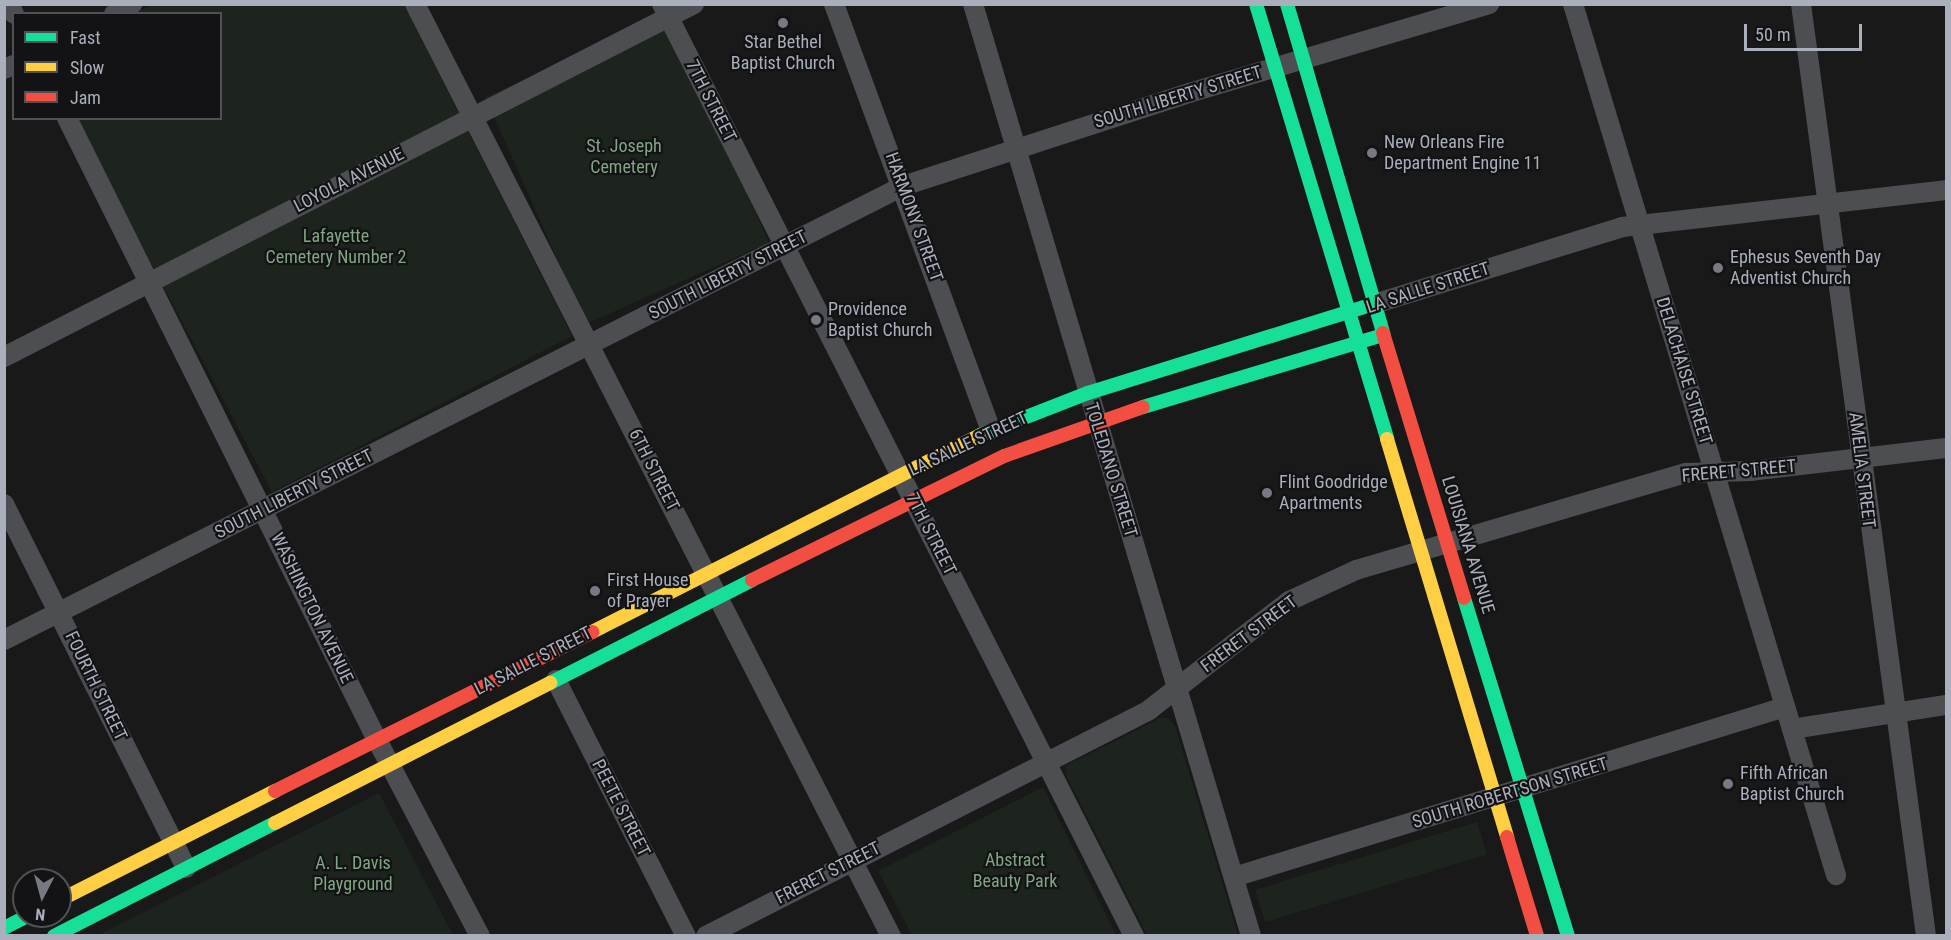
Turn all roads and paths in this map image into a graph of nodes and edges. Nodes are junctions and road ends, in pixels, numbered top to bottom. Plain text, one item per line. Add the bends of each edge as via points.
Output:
1 (132, 4) edge
2 (415, 4) edge
3 (693, 4) edge
4 (834, 4) edge
5 (973, 4) edge
6 (1256, 4) edge
7 (1287, 4) edge
8 (1489, 4) edge
9 (1573, 4) edge
10 (1801, 4) edge
11 (665, 10) edge
12 (118, 12) edge
13 (1304, 60) junction
14 (1275, 68) junction
15 (473, 116) junction
16 (68, 120) edge
17 (1016, 146) junction
18 (1334, 166) junction
19 (1307, 174) junction
20 (903, 186) junction
21 (1947, 190) edge
22 (1828, 206) junction
23 (1641, 225) junction
24 (785, 245) junction
25 (150, 283) junction
26 (1374, 304) junction
27 (1348, 313) junction
28 (1383, 335) junction
29 (1357, 343) junction
30 (590, 346) junction
31 (4, 357) edge
32 (1088, 393) junction
33 (1097, 421) junction
34 (991, 430) junction
35 (1947, 448) edge
36 (1860, 459) junction
37 (1714, 472) junction
38 (902, 476) junction
39 (914, 499) junction
40 (4, 504) edge
41 (264, 510) junction
42 (1450, 544) junction
43 (1421, 553) junction
44 (707, 573) junction
45 (720, 596) junction
46 (60, 612) junction
47 (4, 640) edge
48 (556, 680) junction
49 (1179, 689) junction
50 (1947, 705) edge
51 (1785, 707) junction
52 (1894, 712) junction
53 (1792, 729) junction
54 (377, 740) junction
55 (1047, 764) junction
56 (390, 765) junction
57 (1524, 790) junction
58 (1496, 798) junction
59 (174, 842) junction
60 (853, 860) junction
61 (186, 868) junction
62 (1836, 876) dead end
63 (1234, 877) junction
64 (72, 894) edge
65 (54, 936) edge
66 (480, 936) edge
67 (686, 936) edge
68 (706, 936) edge
69 (891, 936) edge
70 (1134, 936) edge
71 (1251, 936) edge
72 (1537, 936) edge
73 (1568, 936) edge
74 (1926, 936) edge

1 - 12 street
2 - 15 street, 6TH STREET
3 - 11 street, LOYOLA AVENUE
4 - 20 street, HARMONY STREET
5 - 17 street, TOLEDANO STREET
6 - 14 street
7 - 13 street, LOUISIANA AVENUE
8 - 13 street, SOUTH LIBERTY STREET
9 - 23 street, DELACHAISE STREET
10 - 22 street, AMELIA STREET
11 - 15 street, LOYOLA AVENUE
11 - 24 street, 7TH STREET
13 - 14 street, SOUTH LIBERTY STREET
13 - 18 street, LOUISIANA AVENUE
14 - 17 street, SOUTH LIBERTY STREET
14 - 19 street
15 - 25 street, LOYOLA AVENUE
15 - 30 street, 6TH STREET
16 - 25 street, WASHINGTON AVENUE
17 - 20 street, SOUTH LIBERTY STREET
17 - 32 street, TOLEDANO STREET
18 - 19 street
18 - 26 street, LOUISIANA AVENUE
19 - 27 street
20 - 24 street, SOUTH LIBERTY STREET
20 - 34 street, HARMONY STREET
21 - 22 street, LA SALLE STREET
22 - 23 street, LA SALLE STREET
22 - 36 street, AMELIA STREET
23 - 26 street, LA SALLE STREET via 1622,227
23 - 37 street, DELACHAISE STREET
24 - 30 street, SOUTH LIBERTY STREET
24 - 38 street, 7TH STREET
25 - 31 street, LOYOLA AVENUE
25 - 41 street, WASHINGTON AVENUE
26 - 27 street, LA SALLE STREET
26 - 28 street, LOUISIANA AVENUE
27 - 29 street
27 - 32 street, LA SALLE STREET
28 - 29 street, LA SALLE STREET
28 - 42 street, LOUISIANA AVENUE
29 - 33 street, LA SALLE STREET
29 - 43 street
30 - 41 street, SOUTH LIBERTY STREET
30 - 44 street, 6TH STREET
32 - 33 street, TOLEDANO STREET
32 - 34 street, LA SALLE STREET
33 - 39 street, LA SALLE STREET via 1004,456
33 - 49 street, TOLEDANO STREET
34 - 38 street, LA SALLE STREET
35 - 36 street, FRERET STREET
36 - 37 street, FRERET STREET
36 - 52 street, AMELIA STREET
37 - 42 street, FRERET STREET via 1686,473
37 - 51 street, DELACHAISE STREET
38 - 39 street, 7TH STREET
38 - 44 street, LA SALLE STREET
39 - 45 street, LA SALLE STREET
39 - 55 street, 7TH STREET
40 - 46 street, FOURTH STREET
41 - 46 street, SOUTH LIBERTY STREET
41 - 54 street, WASHINGTON AVENUE
42 - 43 street, FRERET STREET
42 - 57 street, LOUISIANA AVENUE
43 - 49 street, FRERET STREET via 1356,570 1289,601
43 - 58 street
44 - 45 street, 6TH STREET
44 - 54 street, LA SALLE STREET
45 - 48 street, LA SALLE STREET
45 - 60 street, 6TH STREET
46 - 47 street, SOUTH LIBERTY STREET
46 - 59 street, FOURTH STREET
48 - 56 street, LA SALLE STREET
48 - 67 street, PEETE STREET
49 - 55 street, FRERET STREET
49 - 63 street, TOLEDANO STREET
50 - 52 street
51 - 53 street, DELACHAISE STREET
51 - 57 street, SOUTH ROBERTSON STREET
52 - 53 street
52 - 74 street, AMELIA STREET
53 - 62 street, DELACHAISE STREET
54 - 56 street, WASHINGTON AVENUE
54 - 59 street, LA SALLE STREET
55 - 60 street, FRERET STREET
55 - 70 street, 7TH STREET
56 - 61 street, LA SALLE STREET
56 - 66 street, WASHINGTON AVENUE
57 - 58 street, SOUTH ROBERTSON STREET
57 - 73 street, LOUISIANA AVENUE
58 - 63 street, SOUTH ROBERTSON STREET
58 - 72 street
59 - 61 street, FOURTH STREET
59 - 64 street, LA SALLE STREET
60 - 68 street, FRERET STREET
60 - 69 street, 6TH STREET
61 - 65 street, LA SALLE STREET
63 - 71 street, TOLEDANO STREET

